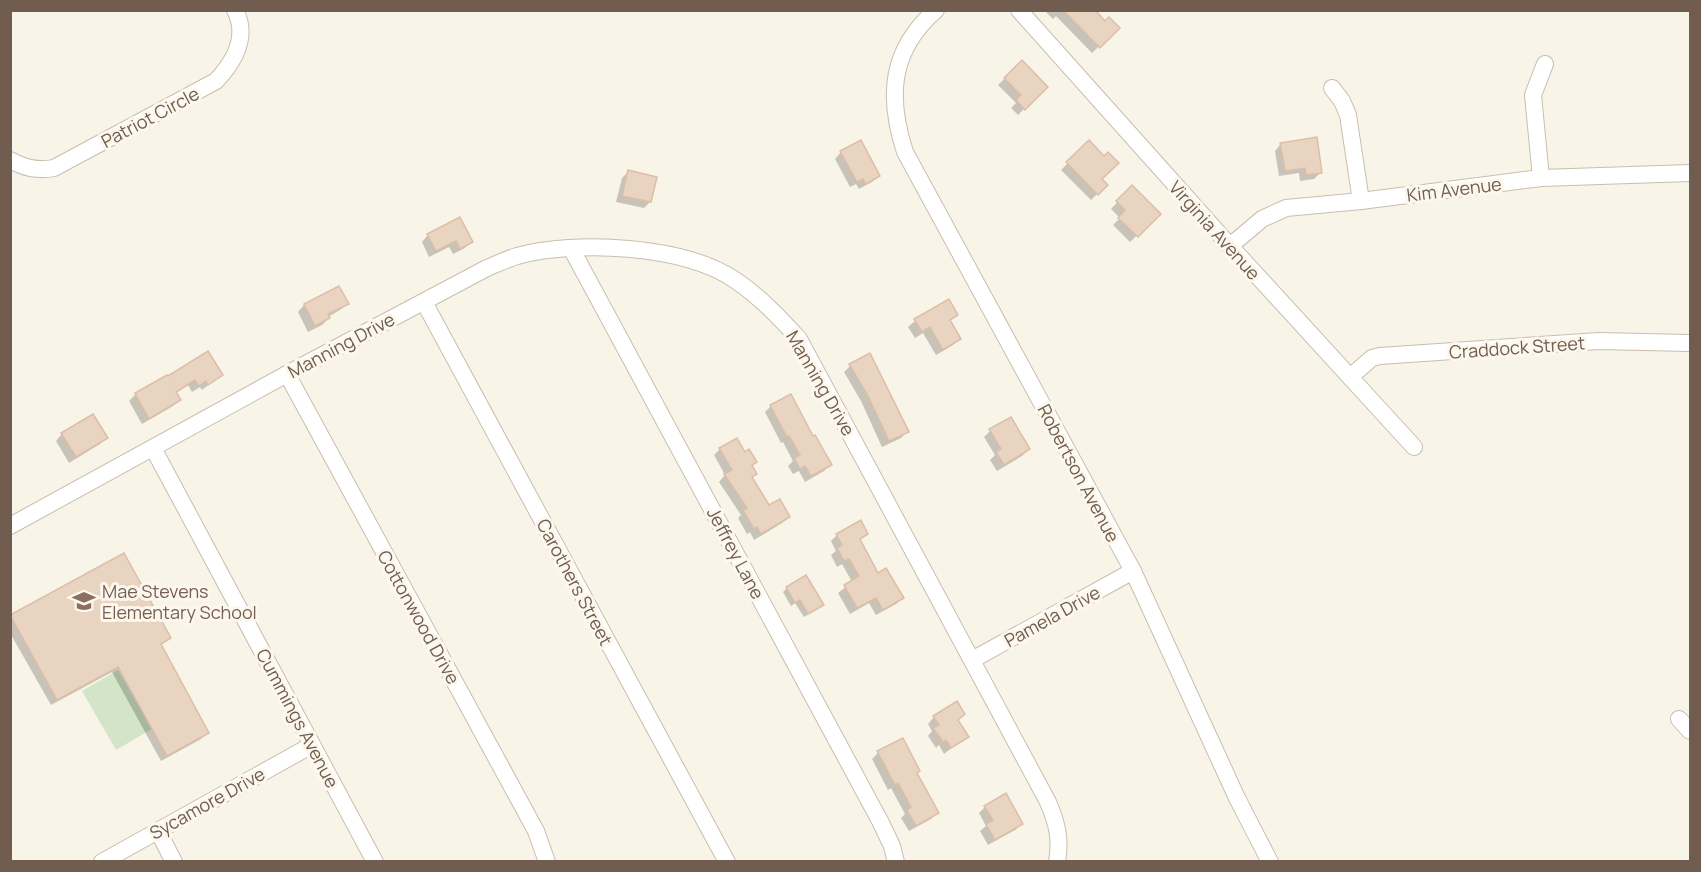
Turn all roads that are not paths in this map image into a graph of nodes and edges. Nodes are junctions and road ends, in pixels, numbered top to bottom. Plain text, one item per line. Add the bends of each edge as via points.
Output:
1 (235, 10) edge
2 (936, 10) edge
3 (1019, 10) edge
4 (1545, 64) dead end
5 (1332, 88) dead end
6 (10, 160) edge
7 (1690, 173) edge
8 (1541, 177) junction
9 (1361, 201) junction
10 (1230, 246) junction
11 (571, 248) junction
12 (424, 302) junction
13 (1690, 343) edge
14 (287, 374) junction
15 (1350, 377) junction
16 (1414, 447) dead end
17 (153, 448) junction
18 (10, 526) edge
19 (1132, 571) junction
20 (972, 660) junction
21 (312, 745) junction
22 (158, 831) junction
23 (102, 861) edge
24 (174, 861) edge
25 (375, 861) edge
26 (547, 861) edge
27 (727, 861) edge
28 (896, 861) edge
29 (1057, 861) edge
30 (1270, 861) edge

1 - 6 street, Patriot Circle via 242,33 238,50 216,81 54,168 29,168
2 - 19 street, Robertson Avenue via 903,54 895,86 894,110 905,152
3 - 10 street, Virginia Avenue
4 - 8 street via 1533,95
5 - 9 street via 1348,115
7 - 8 street, Kim Avenue
8 - 9 street, Kim Avenue
9 - 10 street, Kim Avenue via 1275,211
10 - 15 street, Virginia Avenue
11 - 12 street, Manning Drive via 517,256
11 - 20 street, Manning Drive via 648,250 695,261 734,279 782,320 799,339 818,372
11 - 28 street, Jeffrey Lane via 880,821
12 - 14 street, Manning Drive
12 - 27 street, Carothers Street
13 - 15 street, Craddock Street via 1599,341 1380,356
14 - 17 street, Manning Drive
14 - 26 street, Cottonwood Drive via 536,831
15 - 16 street, Virginia Avenue
17 - 18 street, Manning Drive
17 - 21 street, Cummings Avenue
19 - 20 street, Pamela Drive
19 - 30 street, Robertson Avenue
20 - 29 street, Manning Drive via 1056,820 1060,844
21 - 22 street, Sycamore Drive
21 - 25 street, Cummings Avenue
22 - 23 street, Sycamore Drive
22 - 24 street

